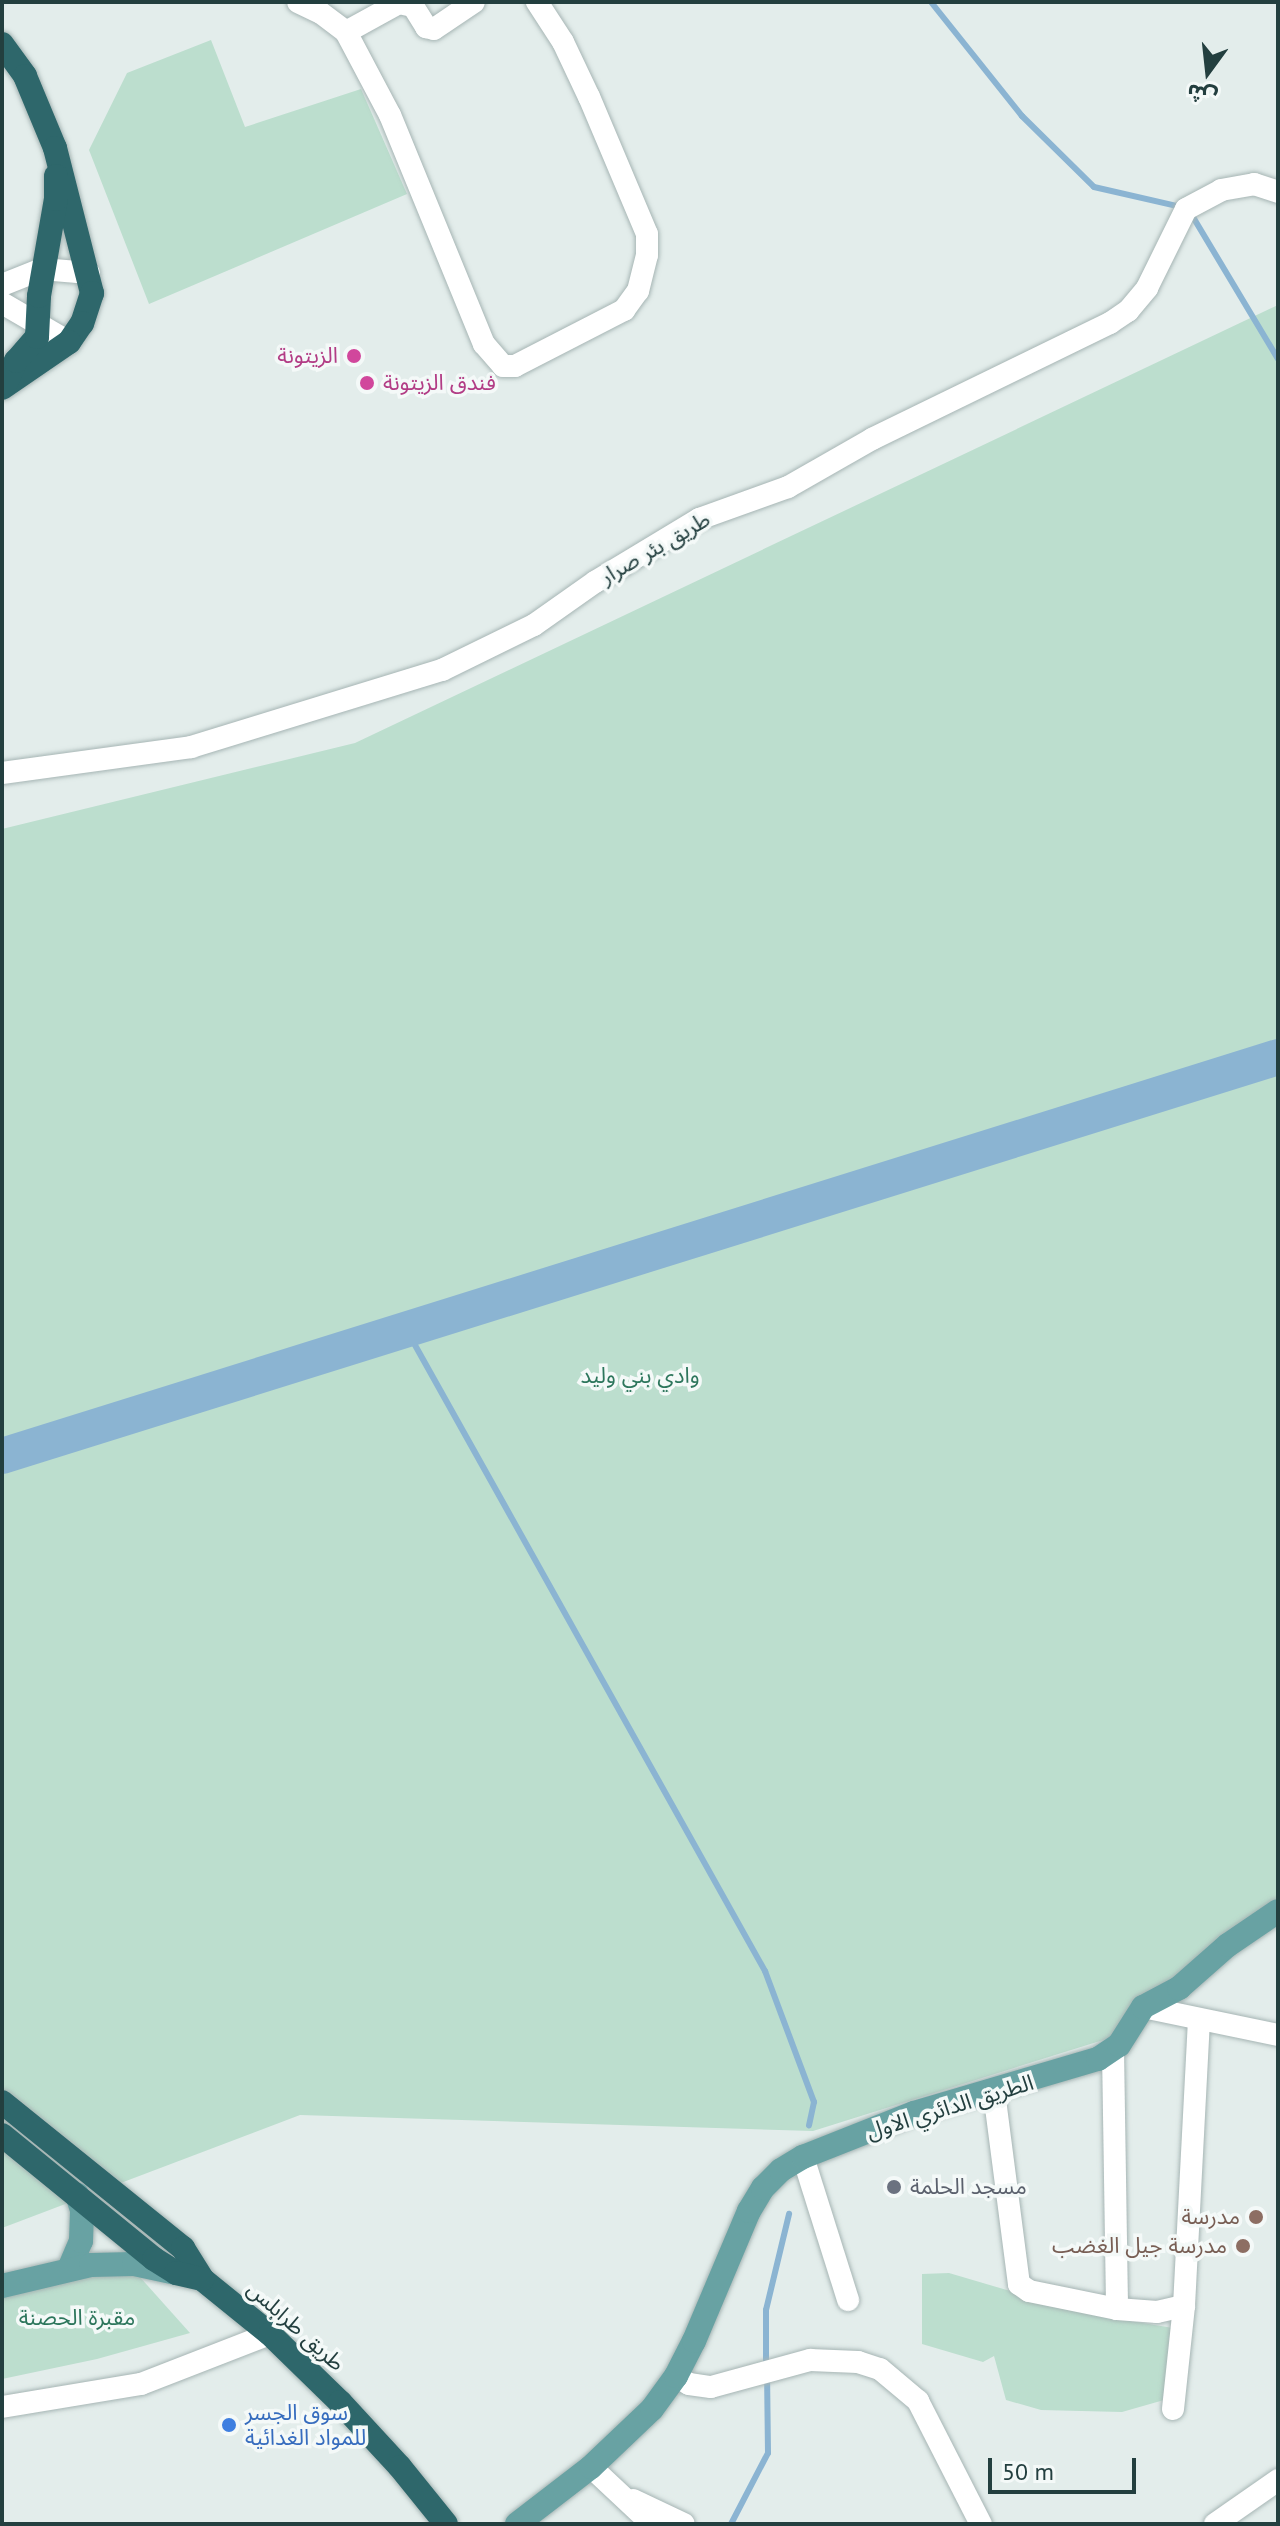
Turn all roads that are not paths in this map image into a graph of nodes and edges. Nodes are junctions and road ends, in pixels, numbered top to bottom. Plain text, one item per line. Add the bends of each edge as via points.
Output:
1 (298, 2) edge
2 (474, 2) edge
3 (537, 2) edge
4 (346, 32) junction
5 (3, 40) edge
6 (55, 148) junction
7 (1278, 192) edge
8 (42, 269) junction
9 (89, 273) junction
10 (2, 285) edge
11 (2, 303) edge
12 (39, 322) junction
13 (69, 342) junction
14 (4, 387) edge
15 (2, 773) edge
16 (1278, 1911) edge
17 (1143, 2007) junction
18 (1199, 2019) junction
19 (1278, 2035) edge
20 (1113, 2050) junction
21 (994, 2092) junction
22 (2, 2102) edge
23 (2, 2135) edge
24 (803, 2157) junction
25 (77, 2195) junction
26 (69, 2269) junction
27 (176, 2273) junction
28 (202, 2279) junction
29 (2, 2286) edge
30 (848, 2300) dead end
31 (1184, 2306) junction
32 (1117, 2309) junction
33 (270, 2334) junction
34 (676, 2376) junction
35 (2, 2407) edge
36 (1173, 2409) dead end
37 (591, 2467) junction
38 (1278, 2480) edge
39 (624, 2497) junction
40 (446, 2524) edge
41 (517, 2524) edge
42 (652, 2524) edge
43 (684, 2524) edge
44 (981, 2524) edge
45 (1215, 2524) edge

1 - 4 street
2 - 4 street via 434,29 426,27 413,6 399,3
3 - 4 street via 589,97 647,234 647,255 638,291 624,310 515,366 503,366 484,344 390,115
5 - 6 highway via 25,76
6 - 8 highway via 56,199
6 - 9 highway
7 - 15 street, طريق بئر صرار via 1254,184 1221,190 1186,209 1147,288 1110,323 872,439 788,487 699,519 534,625 442,670 191,747
8 - 9 street
8 - 10 street
8 - 12 highway
9 - 13 highway via 89,306
11 - 12 street
12 - 13 street
12 - 14 highway via 37,337 16,361
13 - 14 highway
16 - 17 main road, الطريق الدائري الاول via 1179,1988
17 - 18 street
17 - 20 main road, الطريق الدائري الاول
18 - 19 street
18 - 31 street
20 - 21 main road, الطريق الدائري الاول via 1075,2069
20 - 32 street
21 - 24 main road, الطريق الدائري الاول via 914,2113
21 - 32 street via 1019,2284 1029,2291
22 - 28 highway via 183,2248
23 - 25 highway
24 - 30 street
24 - 34 main road, الطريق الدائري الاول via 763,2188 749,2211
25 - 26 main road via 81,2241
25 - 27 highway
26 - 27 main road via 112,2263
26 - 29 main road
27 - 28 highway
28 - 33 highway, طريق طرابلس
31 - 32 street via 1157,2312
31 - 36 street
33 - 35 street via 141,2384
33 - 40 highway, طريق طرابلس via 370,2434
34 - 37 main road, الطريق الدائري الاول via 652,2409
34 - 44 street via 711,2387 810,2360 858,2362 880,2369 918,2401
37 - 39 street
37 - 41 main road, الطريق الدائري الاول
38 - 45 street
39 - 42 street
39 - 43 street

